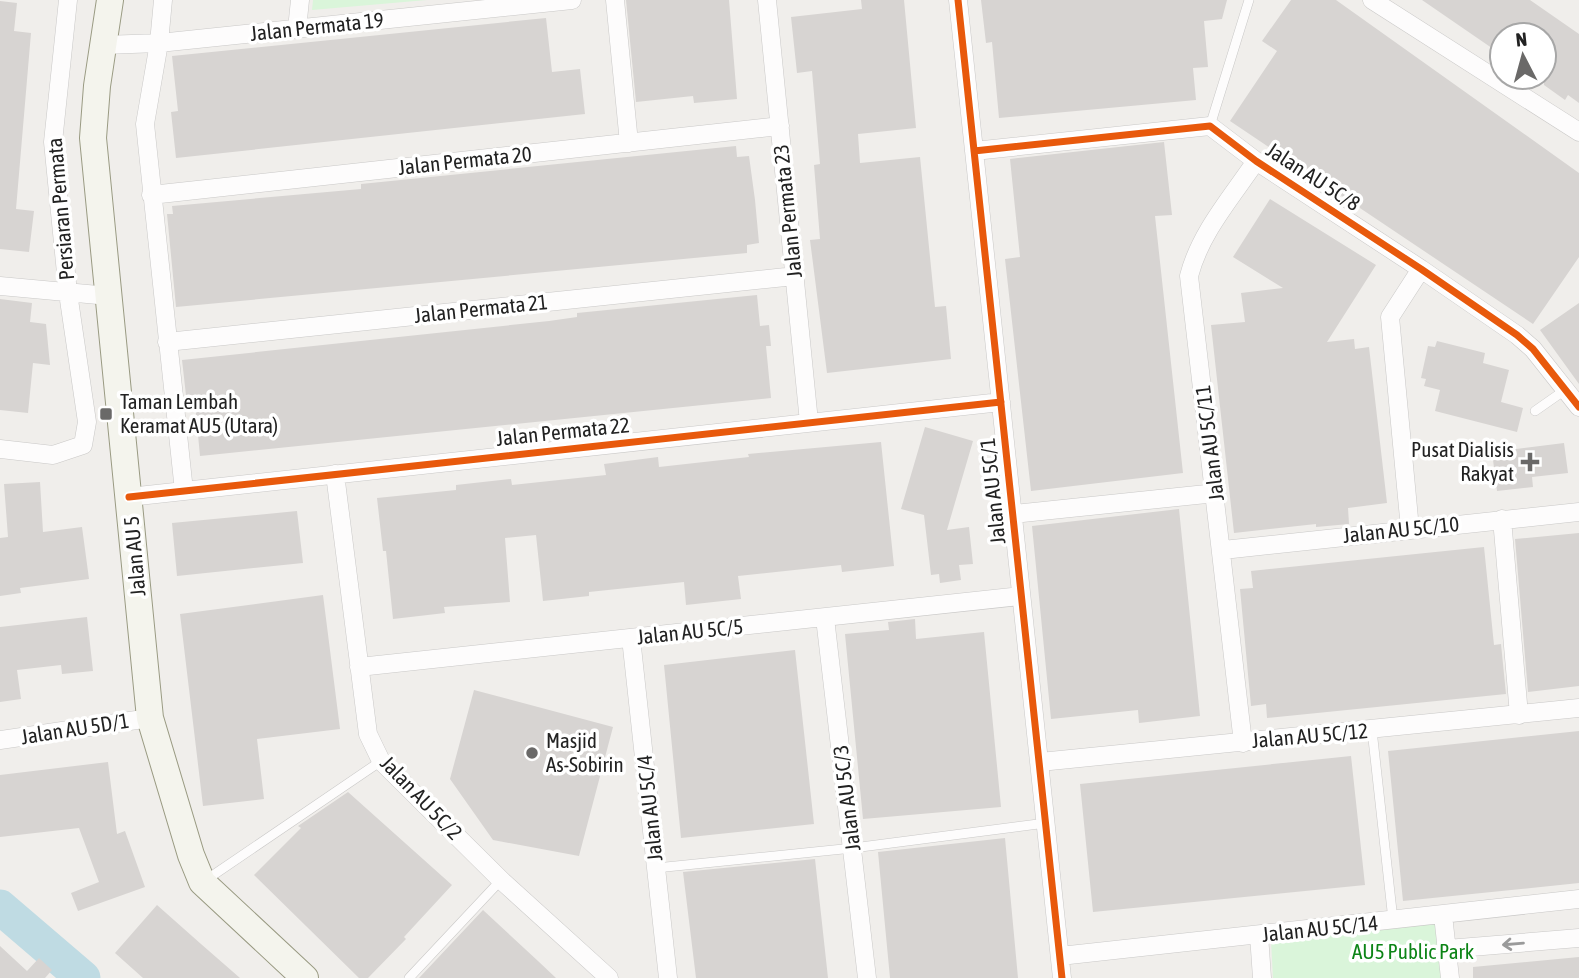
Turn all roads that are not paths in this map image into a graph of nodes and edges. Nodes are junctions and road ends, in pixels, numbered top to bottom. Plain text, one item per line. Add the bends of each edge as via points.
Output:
1 (68, 0) edge
2 (110, 0) edge
3 (163, 0) edge
4 (300, 0) edge
5 (572, 0) edge
6 (615, 0) edge
7 (767, 0) edge
8 (958, 0) edge
9 (1249, 0) edge
10 (1372, 0) edge
11 (297, 29) junction
12 (159, 43) junction
13 (104, 45) junction
14 (779, 126) junction
15 (1210, 126) junction
16 (1579, 132) edge
17 (629, 143) junction
18 (974, 151) junction
19 (1256, 161) junction
20 (151, 195) junction
21 (1421, 269) junction
22 (795, 276) junction
23 (0, 286) edge
24 (68, 293) junction
25 (109, 296) junction
26 (167, 342) junction
27 (1565, 390) junction
28 (1001, 402) junction
29 (1579, 407) edge
30 (1535, 411) dead end
31 (809, 422) junction
32 (0, 449) edge
33 (335, 474) junction
34 (184, 491) junction
35 (1216, 493) junction
36 (129, 497) junction
37 (1579, 512) edge
38 (1013, 514) junction
39 (1502, 519) junction
40 (1410, 529) junction
41 (1223, 550) junction
42 (1021, 596) junction
43 (825, 618) junction
44 (631, 638) junction
45 (359, 667) junction
46 (1579, 708) edge
47 (1518, 715) junction
48 (150, 718) junction
49 (1372, 730) junction
50 (0, 740) edge
51 (1243, 743) junction
52 (381, 761) junction
53 (1040, 762) junction
54 (1046, 823) junction
55 (853, 848) junction
56 (656, 868) junction
57 (501, 880) junction
58 (202, 882) junction
59 (1579, 899) edge
60 (1444, 915) junction
61 (1393, 921) junction
62 (1259, 935) junction
63 (1579, 938) edge
64 (1447, 949) junction
65 (1060, 956) junction
66 (305, 978) edge
67 (409, 978) edge
68 (609, 978) edge
69 (668, 978) edge
70 (867, 978) edge
71 (1062, 978) edge
72 (1262, 978) edge
73 (1450, 978) edge

1 - 24 street, Persiaran Permata via 52,142
2 - 13 main road, Jalan AU 5
3 - 12 street
4 - 11 street
5 - 11 street, Jalan Permata 19
6 - 17 street
7 - 14 street, Jalan Permata 23
8 - 18 street, Jalan AU 5C/1
9 - 15 lane
10 - 16 street
11 - 12 street, Jalan Permata 19
12 - 13 street, Jalan Permata 19
12 - 20 street via 145,124
13 - 25 main road, Jalan AU 5 via 93,138
14 - 17 street, Jalan Permata 20
14 - 22 street, Jalan Permata 23
15 - 18 street
15 - 19 street, Jalan AU 5C/8
17 - 20 street, Jalan Permata 20
18 - 28 street, Jalan AU 5C/1
19 - 21 street, Jalan AU 5C/8
19 - 35 street, Jalan AU 5C/11 via 1203,239 1189,276
20 - 26 street
21 - 27 street, Jalan AU 5C/8 via 1517,335
21 - 40 street via 1390,317
22 - 26 street, Jalan Permata 21
22 - 31 street, Jalan Permata 23
23 - 24 street
24 - 25 street
24 - 32 street, Persiaran Permata via 87,422 83,445 52,455
25 - 36 main road, Jalan AU 5
26 - 34 street
27 - 29 street, Jalan AU 5C/8
27 - 30 lane
28 - 31 street, Jalan Permata 22
28 - 38 street, Jalan AU 5C/1
31 - 33 street, Jalan Permata 22
33 - 34 street, Jalan Permata 22
33 - 45 street, Jalan AU 5C/2
34 - 36 street, Jalan Permata 22
35 - 38 street
35 - 41 street, Jalan AU 5C/11
36 - 48 main road, Jalan AU 5
37 - 39 street, Jalan AU 5C/10
38 - 42 street, Jalan AU 5C/1
39 - 40 street, Jalan AU 5C/10
39 - 47 street
40 - 41 street, Jalan AU 5C/10
41 - 51 street, Jalan AU 5C/11
42 - 43 street, Jalan AU 5C/5
42 - 53 street, Jalan AU 5C/1
43 - 44 street, Jalan AU 5C/5
43 - 55 street, Jalan AU 5C/3
44 - 45 street, Jalan AU 5C/5
44 - 56 street, Jalan AU 5C/4
45 - 52 street, Jalan AU 5C/2 via 368,734
46 - 47 street, Jalan AU 5C/12
47 - 49 street, Jalan AU 5C/12
48 - 50 street, Jalan AU 5D/1
48 - 58 main road, Jalan AU 5
49 - 51 street, Jalan AU 5C/12
49 - 61 lane
51 - 53 street, Jalan AU 5C/12
52 - 57 street, Jalan AU 5C/2
52 - 58 lane
53 - 54 street, Jalan AU 5C/1
54 - 55 lane
54 - 65 street, Jalan AU 5C/1
55 - 56 lane
55 - 70 street, Jalan AU 5C/3
56 - 69 street, Jalan AU 5C/4
57 - 67 lane
57 - 68 street, Jalan AU 5C/2
58 - 66 main road, Jalan AU 5
59 - 60 street, Jalan AU 5C/14
60 - 61 street, Jalan AU 5C/14
60 - 64 street
61 - 62 street, Jalan AU 5C/14
62 - 65 street, Jalan AU 5C/14
62 - 72 street
63 -> 64 street
64 - 73 street
65 - 71 street, Jalan AU 5C/1

